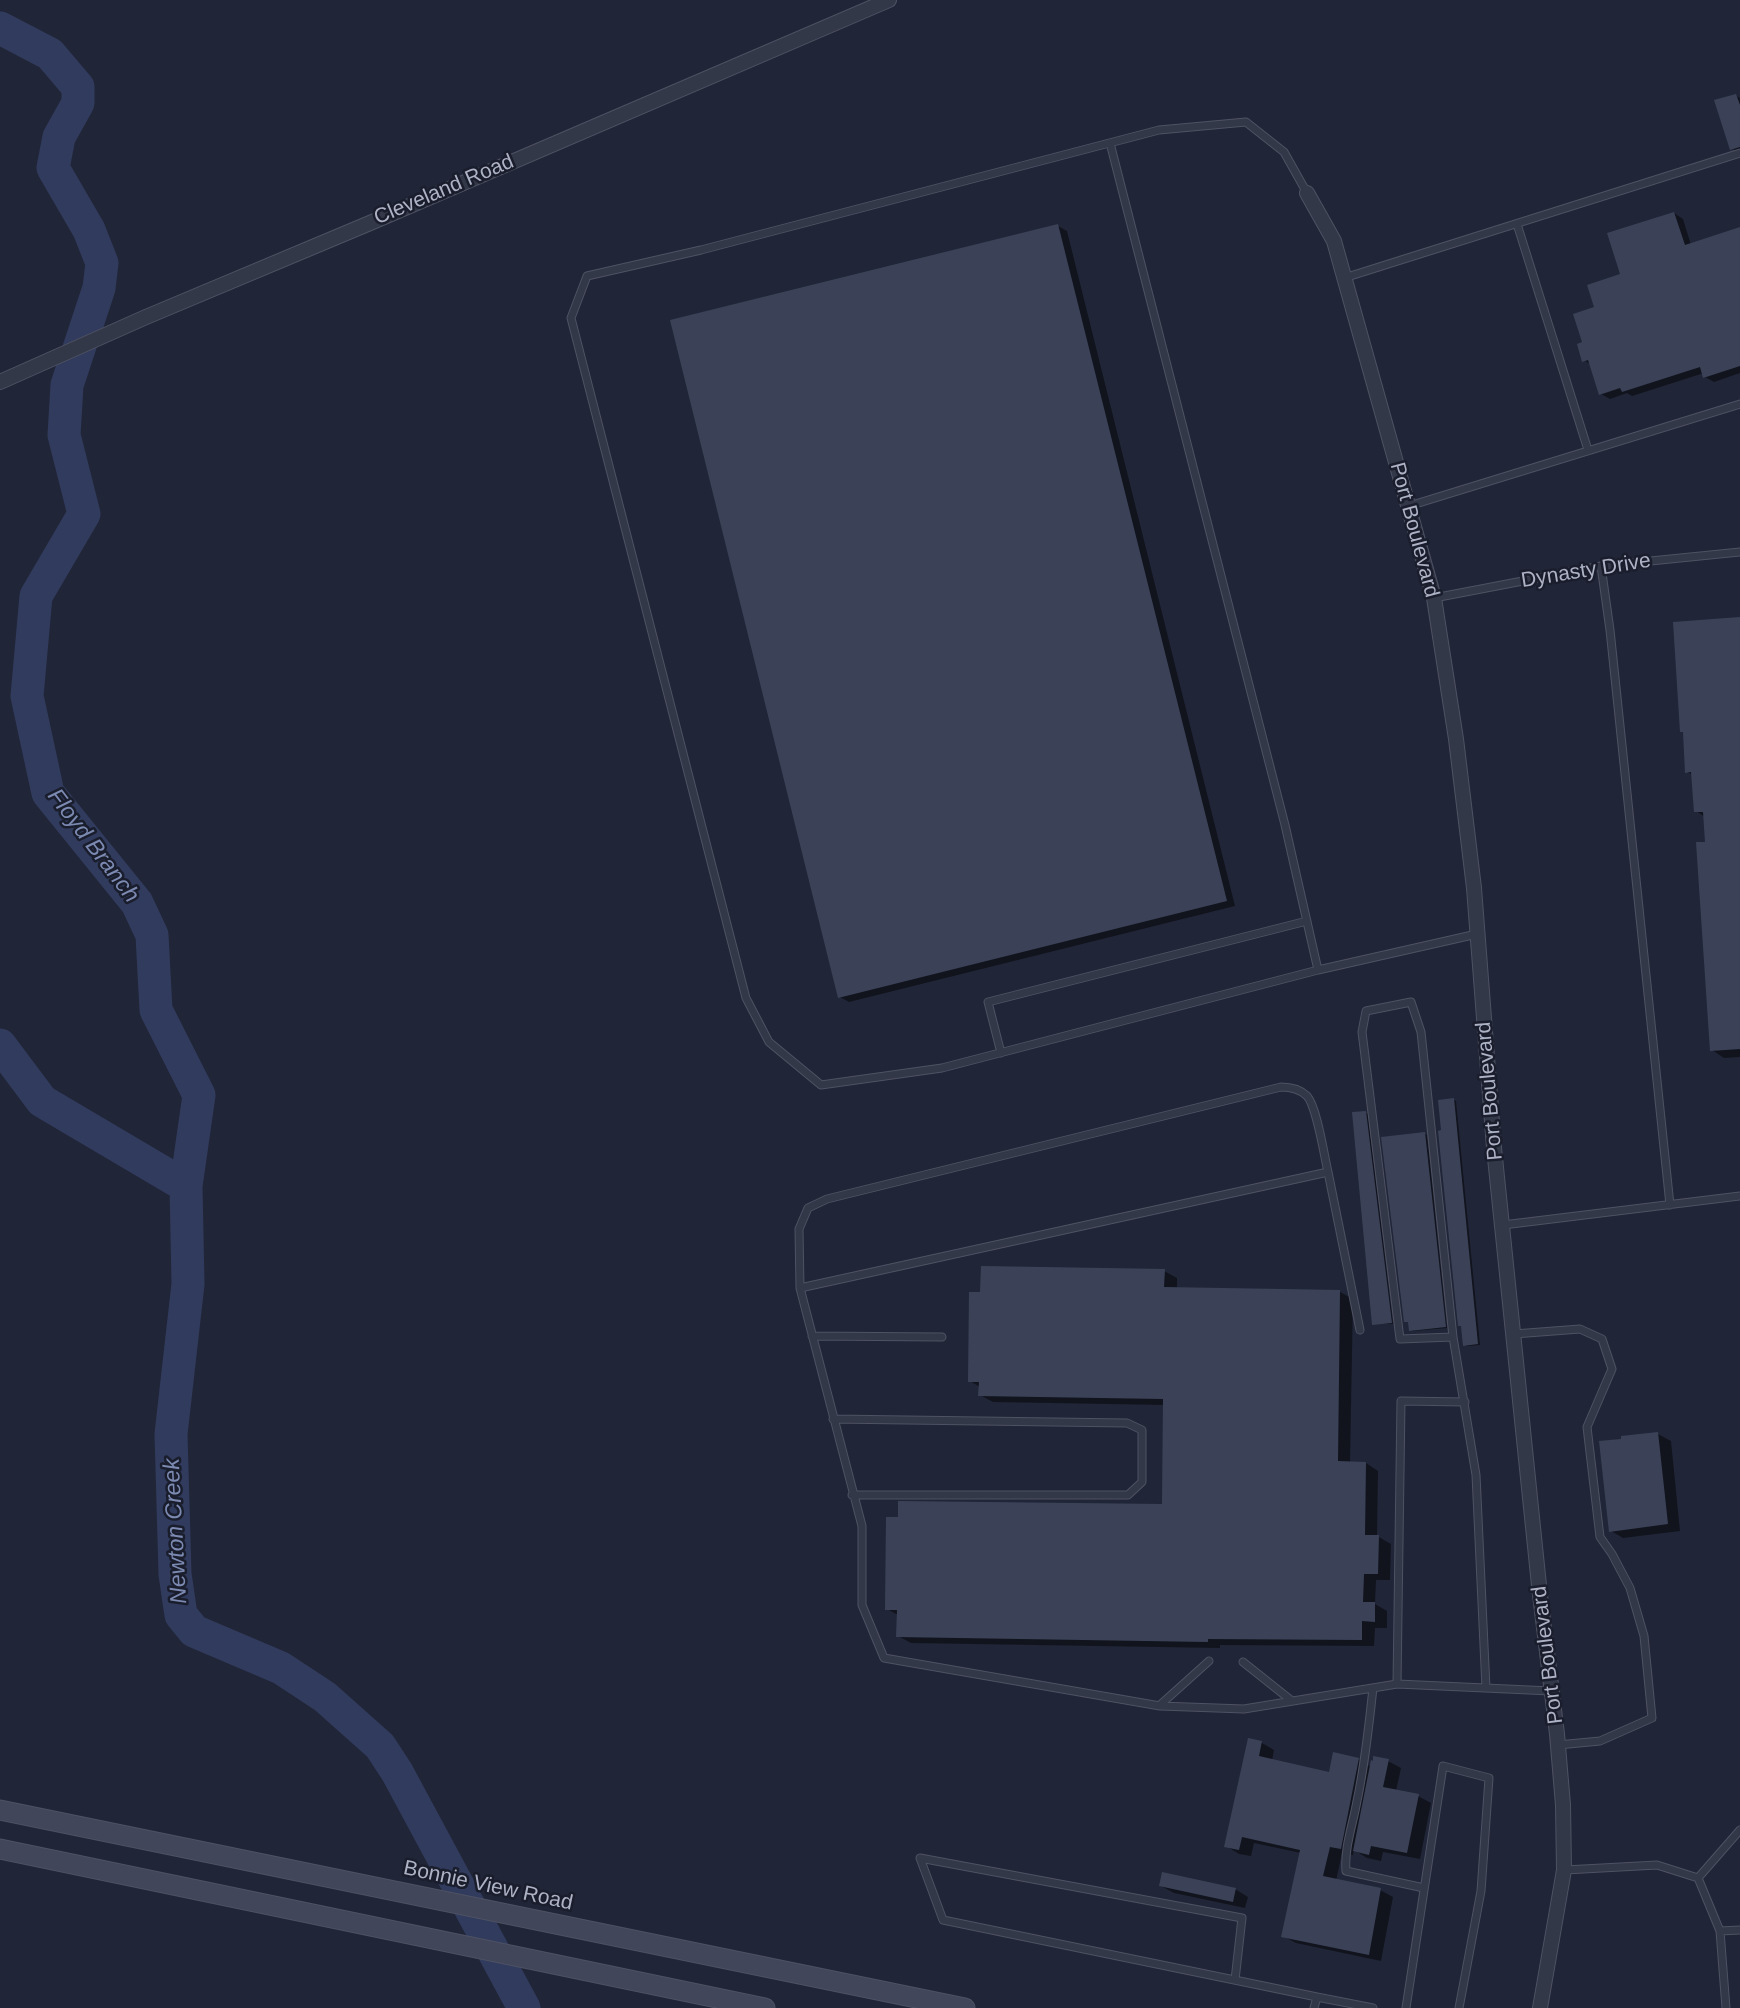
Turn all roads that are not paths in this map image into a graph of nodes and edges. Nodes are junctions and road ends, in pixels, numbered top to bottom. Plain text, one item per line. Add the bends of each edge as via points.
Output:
1 (889, 0) edge
2 (1111, 143) junction
3 (1740, 153) edge
4 (1307, 193) joint
5 (1517, 224) junction
6 (1344, 278) junction
7 (2, 381) edge
8 (1740, 404) edge
9 (1588, 450) junction
10 (1408, 506) junction
11 (1740, 552) edge
12 (1601, 566) junction
13 (1434, 598) junction
14 (1307, 921) junction
15 (1477, 934) junction
16 (1318, 970) junction
17 (1001, 1053) junction
18 (1328, 1172) junction
19 (1740, 1196) edge
20 (1671, 1205) junction
21 (1503, 1226) junction
22 (800, 1288) junction
23 (1360, 1330) dead end
24 (1514, 1334) junction
25 (812, 1336) junction
26 (942, 1336) dead end
27 (1453, 1337) junction
28 (1465, 1402) junction
29 (833, 1419) junction
30 (852, 1495) junction
31 (1209, 1661) dead end
32 (1243, 1662) dead end
33 (1397, 1684) junction
34 (1373, 1688) junction
35 (1486, 1688) junction
36 (1552, 1691) junction
37 (1292, 1701) junction
38 (1160, 1706) junction
39 (1558, 1745) junction
40 (0, 1810) edge
41 (1740, 1830) edge
42 (0, 1849) edge
43 (1564, 1870) junction
44 (1698, 1878) junction
45 (1424, 1888) junction
46 (1740, 1930) edge
47 (1720, 1931) junction
48 (1235, 1980) junction
49 (1317, 1997) junction
50 (765, 2008) edge
51 (965, 2008) edge
52 (1314, 2008) edge
53 (1373, 2008) edge
54 (1406, 2008) edge
55 (1459, 2008) edge
56 (1540, 2008) edge
57 (1726, 2008) edge

1 - 7 street, Cleveland Road
2 - 4 lane via 1159,130 1246,122 1284,152
2 - 14 lane
2 - 17 lane via 587,276 571,318 746,998 769,1042 821,1085 942,1068
3 - 5 lane
4 - 6 street, Port Boulevard via 1334,241
5 - 6 lane
5 - 9 lane
6 - 10 street, Port Boulevard
8 - 9 lane
9 - 10 lane
10 - 13 street, Port Boulevard
11 - 12 lane, Dynasty Drive
12 - 13 lane, Dynasty Drive
12 - 20 lane
13 - 15 street, Port Boulevard via 1458,753
14 - 16 lane
14 - 17 lane via 988,1002
15 - 16 lane
15 - 21 street, Port Boulevard
16 - 17 lane
18 - 22 lane
18 - 22 lane via 1312,1105 1300,1091 1281,1087 827,1199 808,1208 799,1228
18 - 23 lane
19 - 20 lane
20 - 21 lane
21 - 24 street, Port Boulevard
22 - 25 lane
24 - 36 street, Port Boulevard
24 - 39 lane via 1580,1329 1602,1339 1612,1369 1587,1427 1600,1537 1630,1588 1644,1636 1651,1718 1600,1741
25 - 26 lane
25 - 29 lane
27 - 27 lane via 1422,1032 1411,1002 1366,1011 1362,1032 1400,1339
27 - 28 lane
28 - 33 lane via 1401,1401
28 - 35 lane via 1476,1475
29 - 30 lane
29 - 30 lane via 1127,1423 1142,1430 1142,1482 1128,1495
30 - 38 lane via 862,1526 862,1605 884,1658
31 - 38 lane
32 - 37 lane
33 - 34 lane
33 - 35 lane
34 - 37 lane
34 - 45 lane via 1346,1871
35 - 36 lane
36 - 39 street, Port Boulevard
37 - 38 lane via 1244,1709
39 - 43 street, Port Boulevard
40 - 51 main road, Bonnie View Road
41 - 44 lane
42 - 50 main road
43 - 44 lane via 1657,1865
43 - 56 street, Port Boulevard
44 - 47 lane
45 - 54 lane
45 - 55 lane via 1443,1766 1489,1778 1480,1891
46 - 47 lane
47 - 57 lane
48 - 48 lane via 943,1920 920,1858 1242,1918
48 - 49 lane
49 - 52 lane
49 - 53 lane

